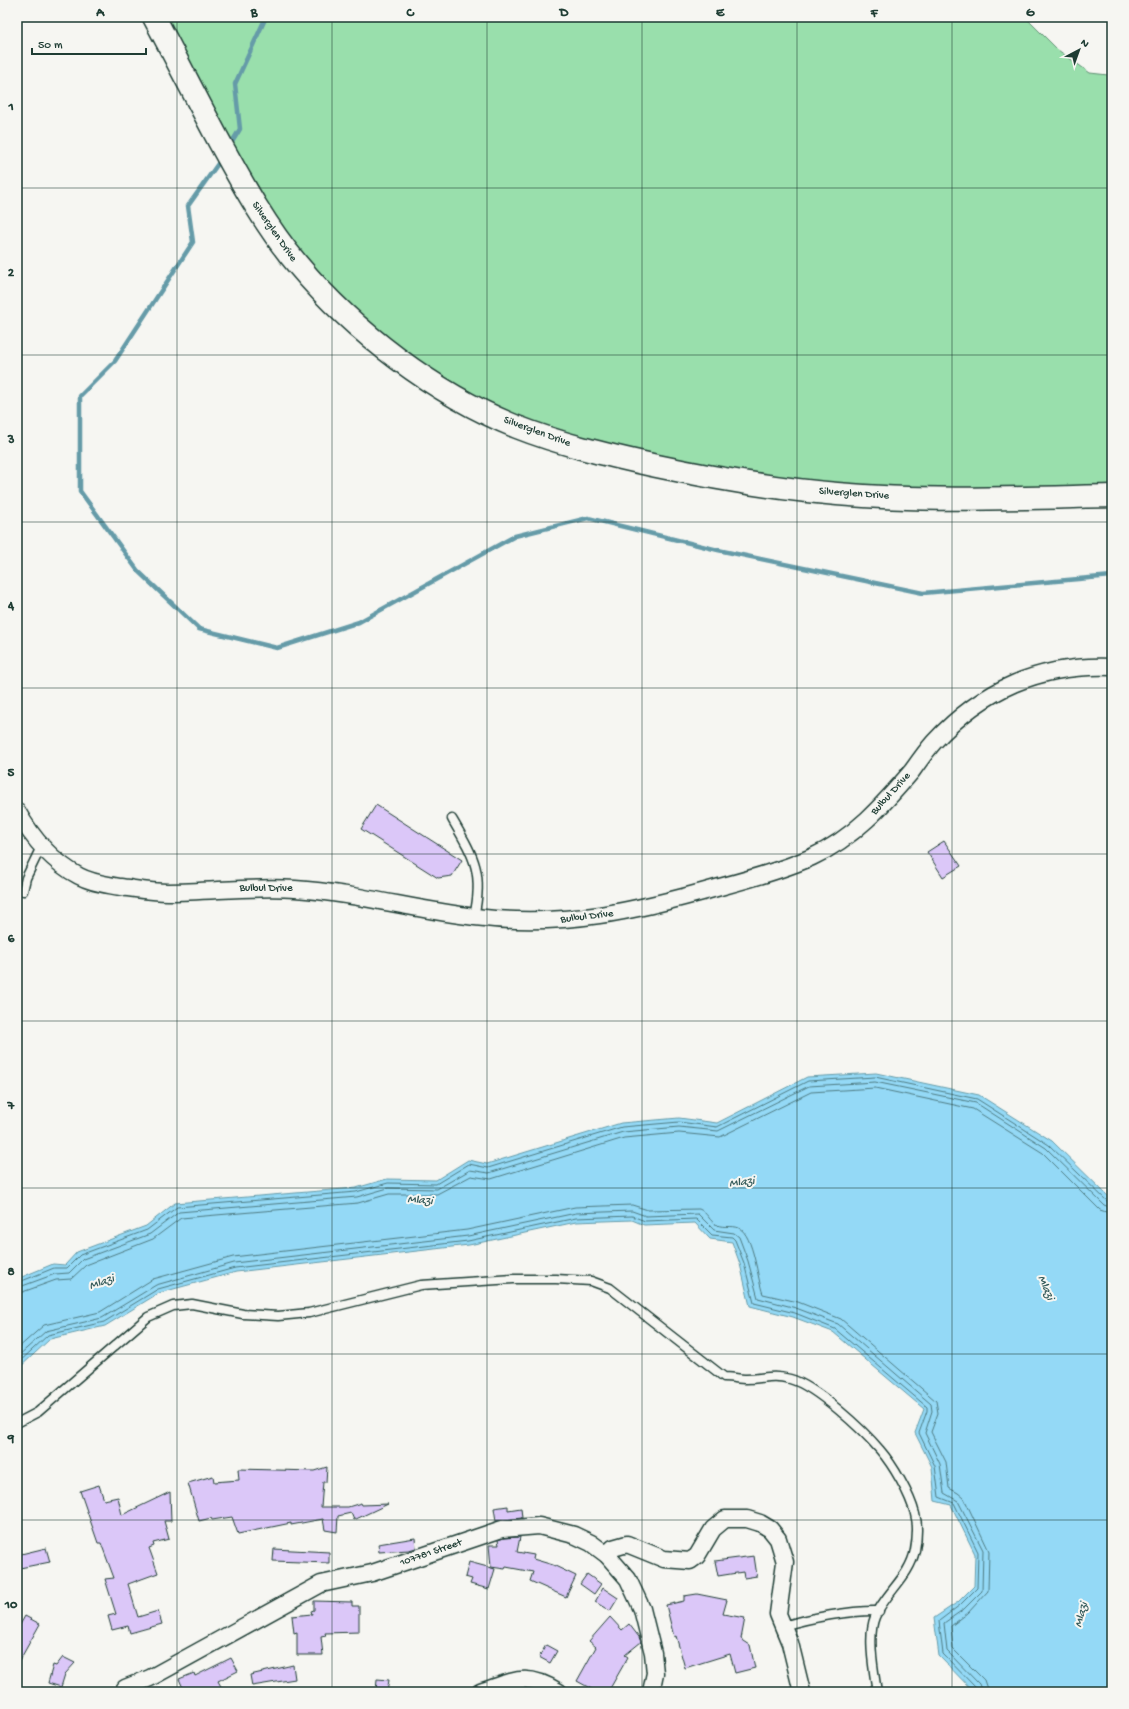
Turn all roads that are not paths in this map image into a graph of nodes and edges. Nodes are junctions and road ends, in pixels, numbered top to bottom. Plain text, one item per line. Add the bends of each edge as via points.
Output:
1 (154, 17) edge
2 (1112, 496) edge
3 (1112, 668) edge
4 (17, 811) edge
5 (452, 819) dead end
6 (41, 847) junction
7 (24, 891) dead end
8 (474, 917) junction
9 (17, 1423) edge
10 (607, 1555) junction
11 (879, 1611) junction
12 (783, 1626) junction
13 (125, 1688) dead end
14 (480, 1692) edge
15 (559, 1692) edge
16 (651, 1692) edge
17 (802, 1692) edge
18 (877, 1692) edge

1 - 2 street, Silverglen Drive via 247,192 273,234 298,265 365,332 400,360 472,406 522,429 620,458 769,486 838,494 962,498
3 - 8 street, Bulbul Drive via 1065,668 1020,680 999,689 960,717 933,742 868,820 845,839 810,858 735,883 625,912 556,922
4 - 6 street, Bulbul Drive
5 - 8 lane via 471,852 477,874 479,894
6 - 7 lane via 26,878
6 - 8 street, Bulbul Drive via 59,864 80,877 92,882 134,889 167,892 269,887 298,889 344,894
9 - 11 lane via 38,1412 148,1317 173,1306 192,1304 243,1314 278,1316 309,1312 421,1285 513,1279 591,1281 610,1288 724,1377 746,1379 769,1375 792,1380 807,1388 843,1415 880,1451 905,1489 915,1514 916,1530 915,1550 911,1563
10 - 12 street via 613,1548 627,1544 664,1559 690,1561 697,1556 709,1534 721,1521 739,1518 760,1523 775,1533 782,1548 785,1562 778,1614
10 - 13 street, 107781 Street via 591,1543 553,1529 539,1526 502,1529 372,1573 321,1584 150,1678
10 - 16 street, 107781 Street via 628,1579 643,1614 656,1673
11 - 12 lane via 863,1610
11 - 18 lane via 872,1634
12 - 17 street via 790,1643
14 - 15 street via 527,1679 544,1683

